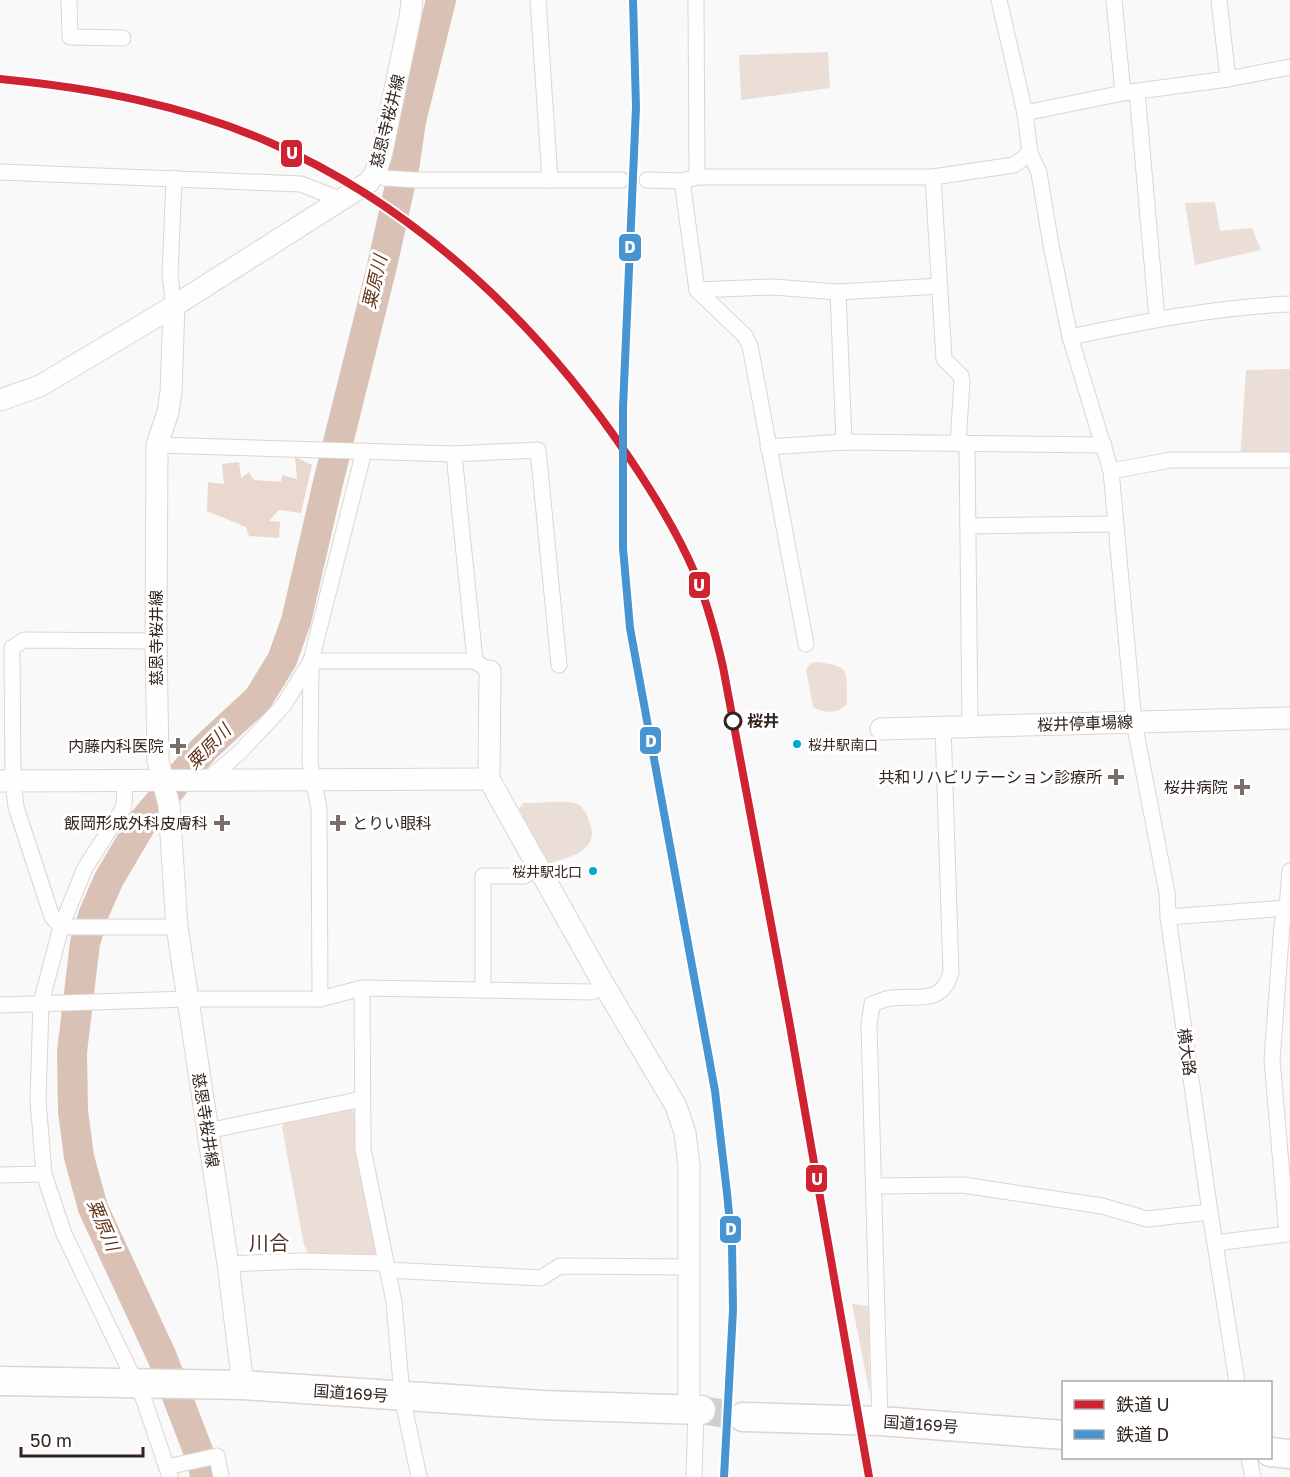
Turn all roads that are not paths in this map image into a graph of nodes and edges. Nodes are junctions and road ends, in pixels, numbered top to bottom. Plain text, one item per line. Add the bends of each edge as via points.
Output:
1 (69, 0) edge
2 (412, 0) edge
3 (538, 0) edge
4 (696, 0) edge
5 (999, 0) edge
6 (1114, 0) edge
7 (1219, 0) edge
8 (123, 38) dead end
9 (1290, 67) edge
10 (1228, 79) junction
11 (1130, 93) junction
12 (1025, 113) junction
13 (1030, 153) junction
14 (0, 172) edge
15 (380, 176) junction
16 (698, 177) junction
17 (933, 177) junction
18 (174, 178) junction
19 (550, 180) junction
20 (621, 180) tunnel mouth
21 (647, 180) tunnel mouth
22 (682, 181) junction
23 (339, 199) junction
24 (940, 286) junction
25 (697, 290) junction
26 (838, 292) junction
27 (1290, 304) edge
28 (174, 306) junction
29 (1157, 319) junction
30 (1070, 337) junction
31 (0, 400) edge
32 (844, 442) junction
33 (157, 445) junction
34 (962, 445) junction
35 (1104, 445) junction
36 (768, 447) junction
37 (358, 451) junction
38 (454, 454) junction
39 (1290, 460) edge
40 (1111, 471) junction
41 (1115, 524) junction
42 (968, 526) junction
43 (156, 641) junction
44 (806, 644) dead end
45 (311, 662) junction
46 (559, 665) dead end
47 (483, 666) junction
48 (1290, 718) edge
49 (1134, 722) junction
50 (970, 726) junction
51 (943, 727) junction
52 (881, 729) dead end
53 (160, 771) junction
54 (489, 779) junction
55 (131, 780) junction
56 (207, 780) junction
57 (7, 781) edge
58 (313, 781) junction
59 (538, 867) junction
60 (1290, 871) edge
61 (1287, 908) junction
62 (1168, 917) junction
63 (1286, 925) edge
64 (61, 927) junction
65 (177, 927) junction
66 (604, 985) junction
67 (362, 988) junction
68 (483, 990) junction
69 (188, 999) junction
70 (320, 999) junction
71 (46, 1003) junction
72 (0, 1005) edge
73 (362, 1099) junction
74 (207, 1131) junction
75 (44, 1174) junction
76 (0, 1175) edge
77 (874, 1186) junction
78 (1210, 1212) junction
79 (1215, 1243) junction
80 (228, 1264) junction
81 (387, 1267) junction
82 (690, 1267) junction
83 (0, 1381) edge
84 (1237, 1381) edge
85 (141, 1383) junction
86 (243, 1385) junction
87 (402, 1396) junction
88 (695, 1409) junction
89 (743, 1417) tunnel mouth
90 (880, 1421) junction
91 (1062, 1435) edge
92 (1249, 1459) edge
93 (170, 1470) edge
94 (221, 1477) edge
95 (419, 1477) edge
96 (694, 1477) edge
97 (1253, 1477) edge

1 - 8 street via 70,37
2 - 15 main road, 慈恩寺桜井線
3 - 19 street
4 - 16 street
5 - 12 street, 横大路
6 - 11 street
7 - 10 street
9 - 10 street
10 - 11 street
11 - 12 street
11 - 29 street
12 - 13 street, 横大路
13 - 17 street via 1014,165
13 - 30 street, 横大路 via 1039,173
14 - 18 street
15 - 19 street via 416,180
15 - 23 main road, 慈恩寺桜井線
16 - 17 street
16 - 22 street
17 - 24 street
18 - 23 street via 301,184
18 - 28 street via 170,275
19 - 20 street
21 - 22 street
22 - 25 street
23 - 28 main road, 慈恩寺桜井線
24 - 26 street
24 - 34 street via 944,359 962,382
25 - 26 street via 773,287
25 - 36 street via 745,336 750,346
26 - 32 street
27 - 29 street via 1245,306
28 - 31 main road via 40,386
28 - 33 main road, 慈恩寺桜井線 via 171,392
29 - 30 street
30 - 35 street, 横大路
32 - 34 street
32 - 36 street
33 - 37 street
33 - 43 main road, 慈恩寺桜井線
34 - 35 street
34 - 42 street
35 - 40 street, 横大路
36 - 44 street
37 - 38 street
37 - 45 street
38 - 46 street via 538,450
38 - 47 street
39 - 40 street via 1171,460
40 - 41 street, 横大路
41 - 42 street
41 - 49 street, 横大路
42 - 50 street
43 - 53 main road, 慈恩寺桜井線
43 - 57 street via 24,640 12,648
45 - 47 street
45 - 56 street via 283,706
45 - 58 street
47 - 54 main road
48 - 49 main road, 桜井停車場線
49 - 50 main road, 桜井停車場線
49 - 62 street, 横大路 via 1167,893
50 - 51 main road, 桜井停車場線
51 - 52 main road, 桜井停車場線
51 - 77 street via 951,972 948,985 935,996 886,999 873,1004 869,1025
53 - 55 main road
53 - 56 main road
53 - 65 main road, 慈恩寺桜井線 via 169,805
54 - 58 main road
54 - 59 main road
55 - 57 main road
55 - 64 street via 124,807 85,868
56 - 58 main road
57 - 64 street via 52,918
58 - 70 street via 319,807
59 - 66 main road
59 - 68 street via 524,876 483,876
60 - 61 street
61 - 62 street
61 - 63 street
62 - 78 street, 横大路
63 - 79 street via 1272,1060 1287,1234
64 - 65 street
64 - 71 street
65 - 69 main road, 慈恩寺桜井線
66 - 68 street via 592,992
66 - 82 main road via 675,1106 685,1133
67 - 68 street
67 - 70 street
67 - 73 street
69 - 70 street
69 - 71 street
69 - 74 main road, 慈恩寺桜井線
71 - 72 street
71 - 75 street via 38,1101
73 - 74 street
73 - 81 street via 363,1149
74 - 80 main road, 慈恩寺桜井線
75 - 76 street
75 - 85 street via 64,1234
77 - 78 street via 963,1185 1102,1206 1147,1219
77 - 90 street
78 - 79 street, 横大路
79 - 84 street, 横大路
80 - 81 street via 300,1261
80 - 86 main road, 慈恩寺桜井線
81 - 82 street via 541,1278 560,1266
81 - 87 street
82 - 88 main road
83 - 85 highway, 国道169号
85 - 86 highway, 国道169号
85 - 93 street
86 - 87 highway, 国道169号
87 - 88 highway, 国道169号
87 - 95 street
88 - 96 street
89 - 90 highway, 国道169号
90 - 91 highway, 国道169号
92 - 97 street
93 - 94 street via 217,1456

